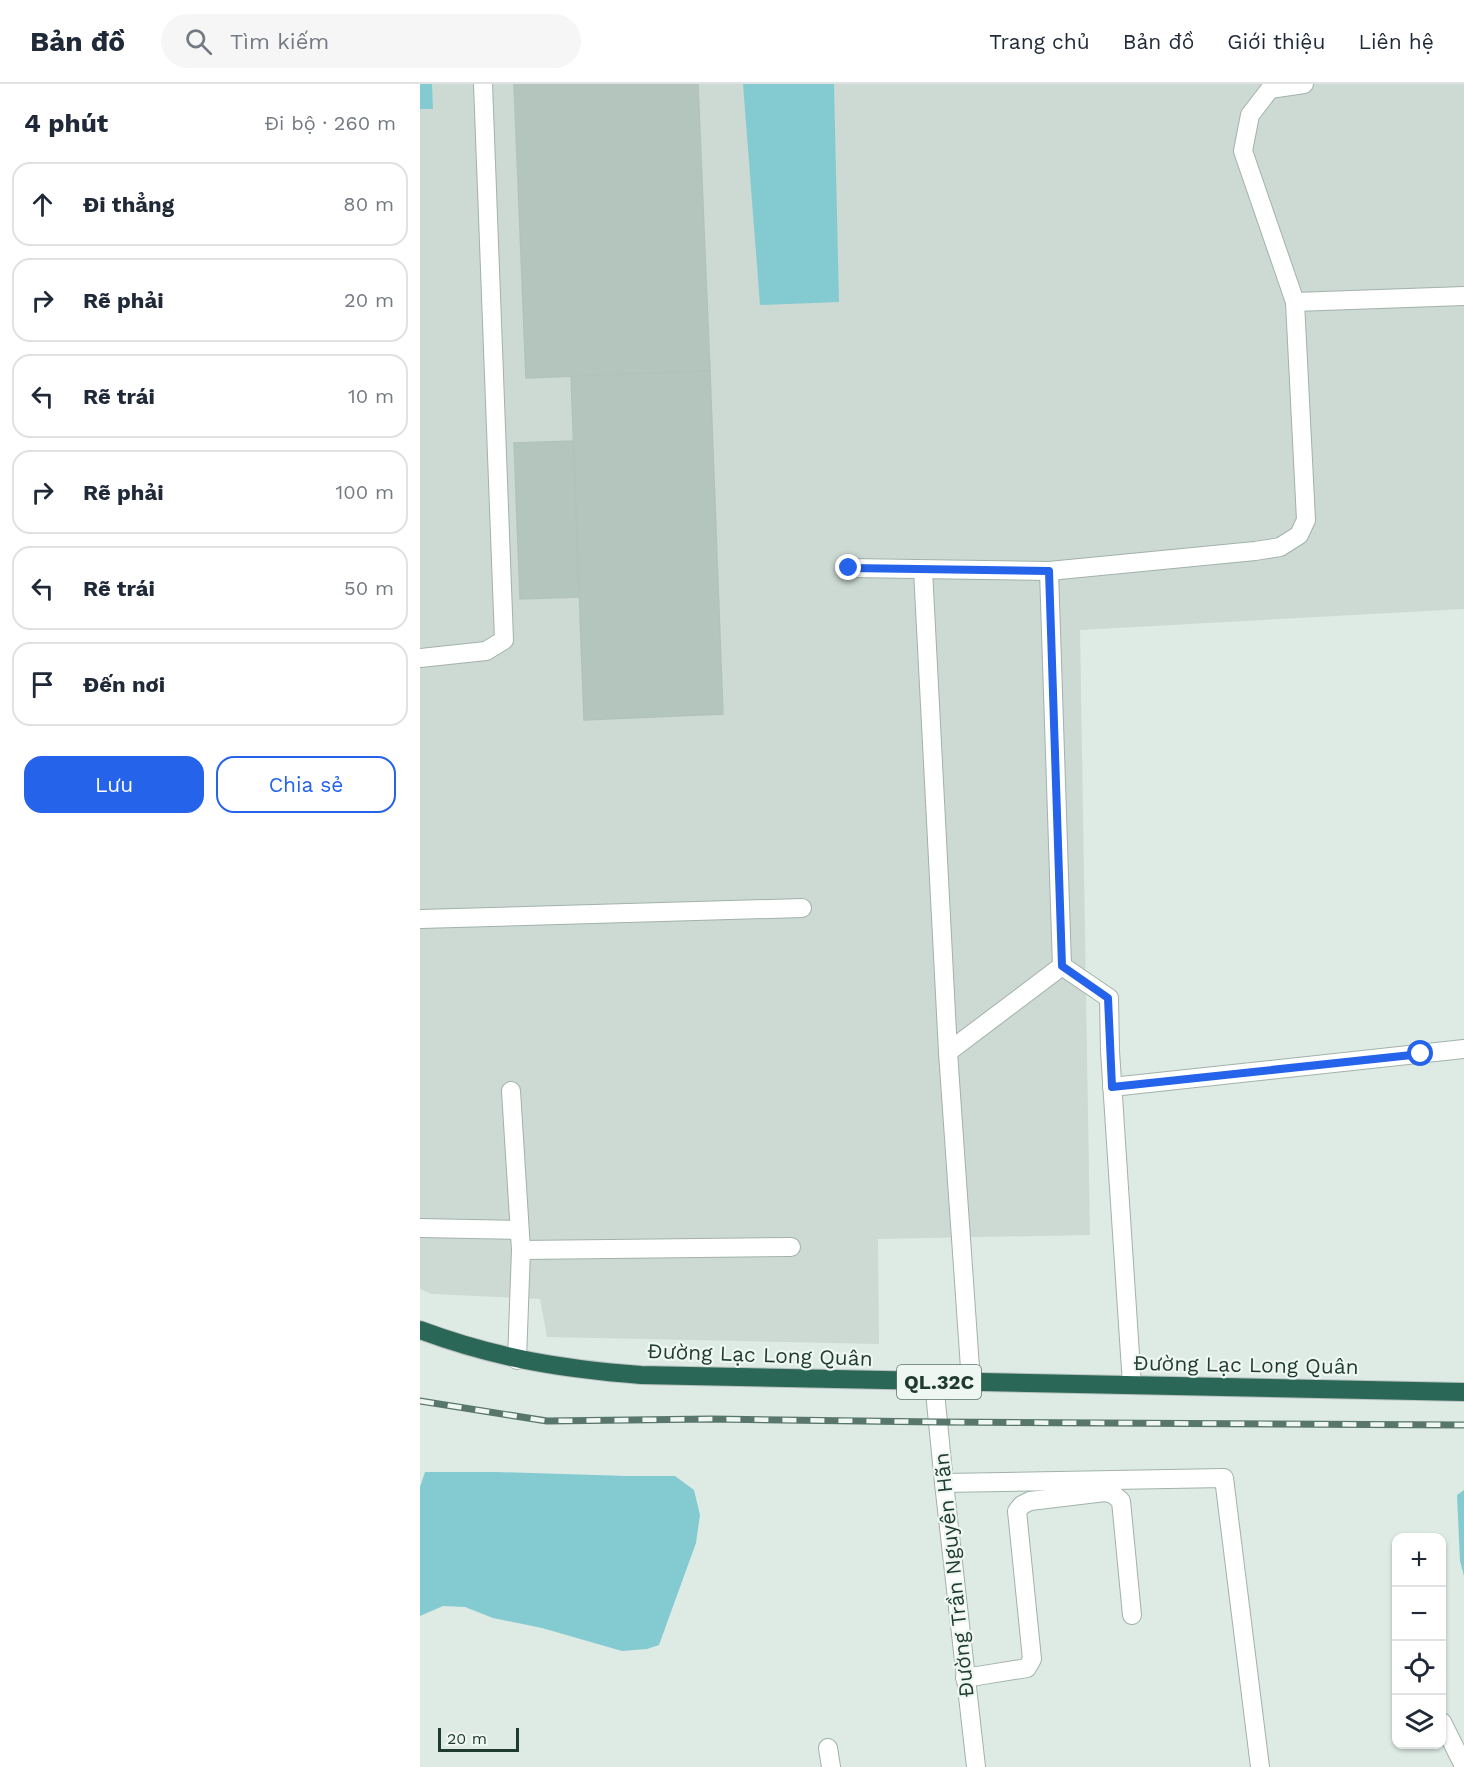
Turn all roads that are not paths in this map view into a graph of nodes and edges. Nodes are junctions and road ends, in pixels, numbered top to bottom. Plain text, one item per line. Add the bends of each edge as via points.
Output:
1 (483, 84) edge
2 (1304, 84) edge
3 (1464, 296) edge
4 (1295, 302) junction
5 (849, 568) dead end
6 (923, 570) junction
7 (1049, 571) junction
8 (420, 658) edge
9 (802, 908) dead end
10 (420, 919) edge
11 (1062, 966) junction
12 (1464, 1048) edge
13 (948, 1052) junction
14 (1112, 1087) junction
15 (511, 1091) dead end
16 (420, 1228) edge
17 (519, 1230) junction
18 (791, 1247) dead end
19 (521, 1250) junction
20 (420, 1330) edge
21 (517, 1360) junction
22 (934, 1382) junction
23 (971, 1382) junction
24 (1132, 1385) junction
25 (1464, 1392) edge
26 (944, 1483) junction
27 (1132, 1615) dead end
28 (965, 1678) junction
29 (1446, 1730) edge
30 (828, 1748) dead end
31 (1464, 1766) edge
32 (831, 1767) edge
33 (976, 1767) edge
34 (1260, 1767) edge

1 - 8 street via 504,640 486,651
2 - 4 street via 1270,88 1250,115 1243,151
3 - 4 street
4 - 7 street via 1306,520 1299,535 1280,547 1256,551
5 - 6 street
6 - 7 street
6 - 13 street
7 - 11 street
9 - 10 street
11 - 13 street
11 - 14 street via 1108,998
12 - 14 street
13 - 23 street
14 - 24 street
15 - 17 street
16 - 17 street
17 - 19 street
18 - 19 street
19 - 21 street
20 - 21 highway, Đường Lạc Long Quân / QL.32C
21 - 22 highway, Đường Lạc Long Quân / QL.32C via 641,1374
22 - 23 highway, Đường Lạc Long Quân / QL.32C
22 - 26 street, Đường Trần Nguyên Hãn
23 - 24 highway, Đường Lạc Long Quân / QL.32C
24 - 25 highway, Đường Lạc Long Quân / QL.32C
26 - 28 street, Đường Trần Nguyên Hãn
26 - 34 street via 1224,1479
27 - 28 street via 1120,1501 1105,1492 1030,1501 1017,1511 1032,1659 1027,1668
28 - 33 street, Đường Trần Nguyên Hãn
29 - 31 street
30 - 32 street

